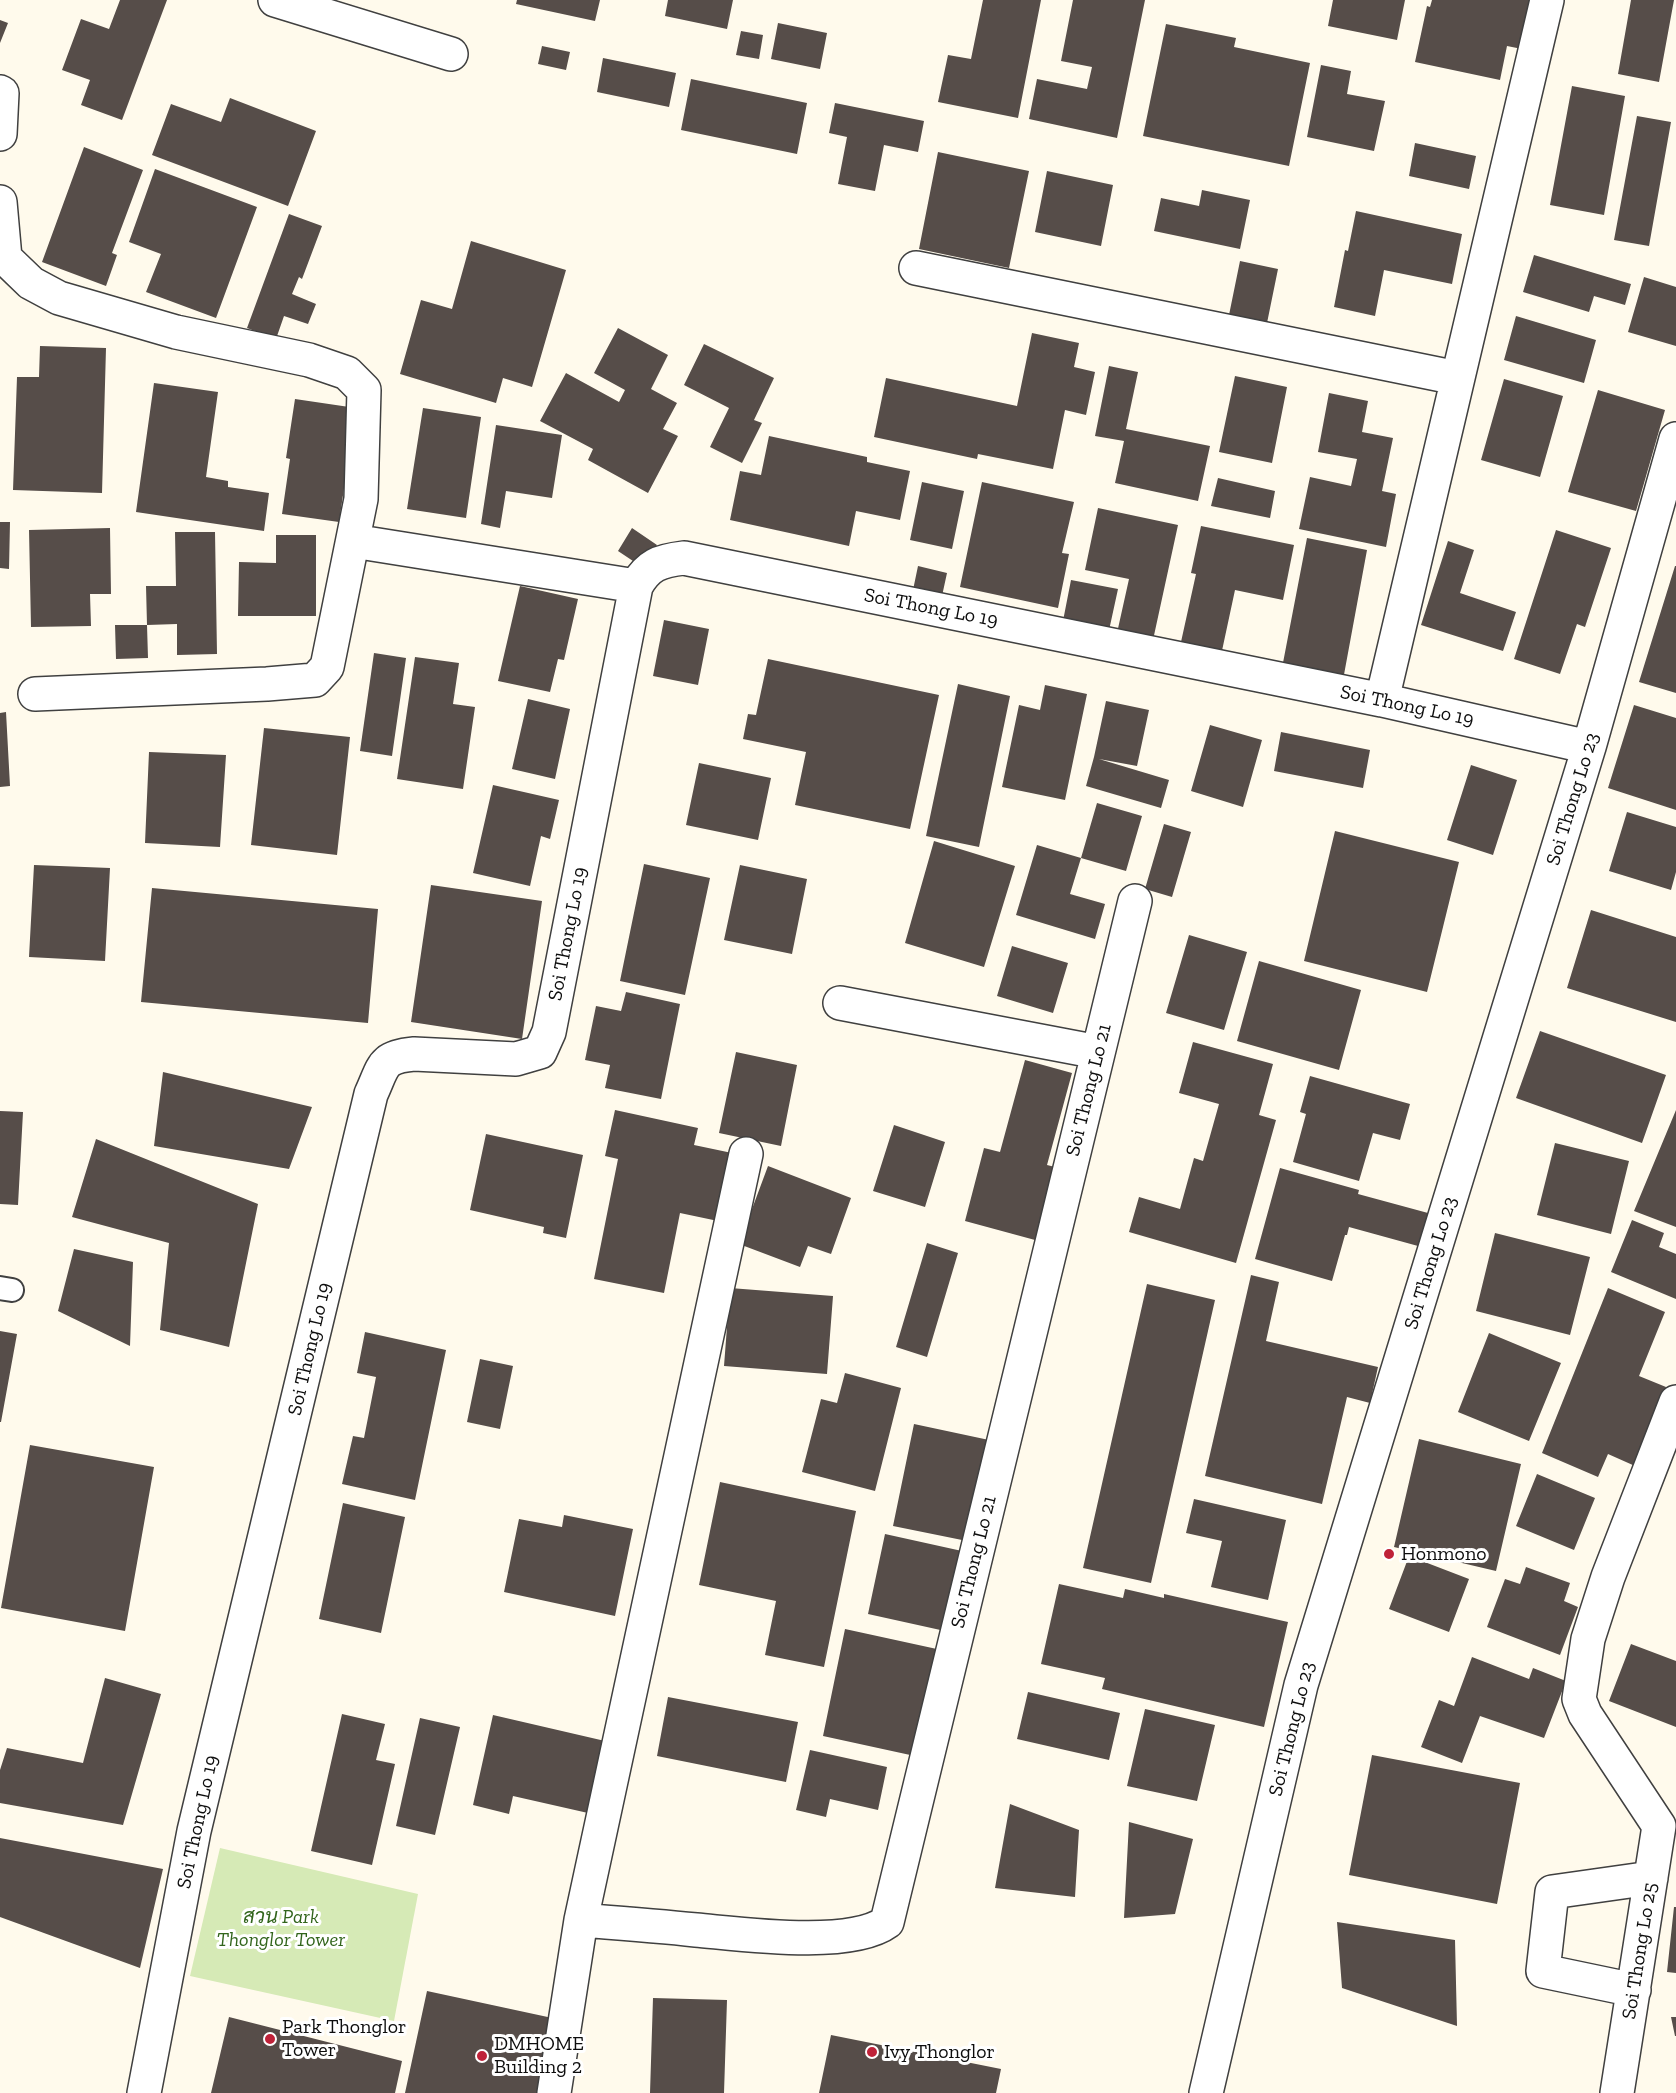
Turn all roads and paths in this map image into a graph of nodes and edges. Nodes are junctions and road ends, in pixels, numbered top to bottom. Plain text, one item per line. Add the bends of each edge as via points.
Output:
1 (274, 0) edge
2 (1547, 0) edge
3 (451, 54) dead end
4 (1, 92) edge
5 (0, 134) edge
6 (0, 202) edge
7 (916, 268) dead end
8 (1457, 378) junction
9 (1676, 439) edge
10 (353, 541) junction
11 (636, 586) junction
12 (35, 694) dead end
13 (1382, 700) junction
14 (1589, 747) junction
15 (1136, 902) dead end
16 (840, 1003) dead end
17 (1098, 1052) junction
18 (746, 1154) dead end
19 (1676, 1402) edge
20 (1668, 1827) edge
21 (1651, 1878) junction
22 (581, 1920) junction
23 (1634, 1990) junction
24 (144, 2093) edge
25 (554, 2093) edge
26 (1206, 2093) edge
27 (1617, 2093) edge

1 - 3 street
2 - 8 street
4 - 5 street
6 - 10 street via 5,258 31,283 59,298 176,332 309,360 347,373 364,390 361,499
7 - 8 street
8 - 13 street
9 - 14 street, Soi Thong Lo 23
10 - 11 street
10 - 12 street via 327,667 315,680
11 - 13 street, Soi Thong Lo 19 via 645,571 656,564 684,558
11 - 24 street, Soi Thong Lo 19 via 549,1032 540,1052 516,1059 398,1056 384,1066 371,1094 194,1831
13 - 14 street, Soi Thong Lo 19
14 - 26 street, Soi Thong Lo 23 via 1301,1685
15 - 17 street, Soi Thong Lo 21
16 - 17 street
17 - 22 street, Soi Thong Lo 21 via 887,1922 865,1933 781,1938
18 - 22 street
19 - 20 street via 1608,1577 1588,1639 1579,1699 1585,1714
20 - 21 street, Soi Thong Lo 25
21 - 23 street, Soi Thong Lo 25
21 - 23 street via 1552,1892 1543,1971
22 - 25 street
23 - 27 street, Soi Thong Lo 25

